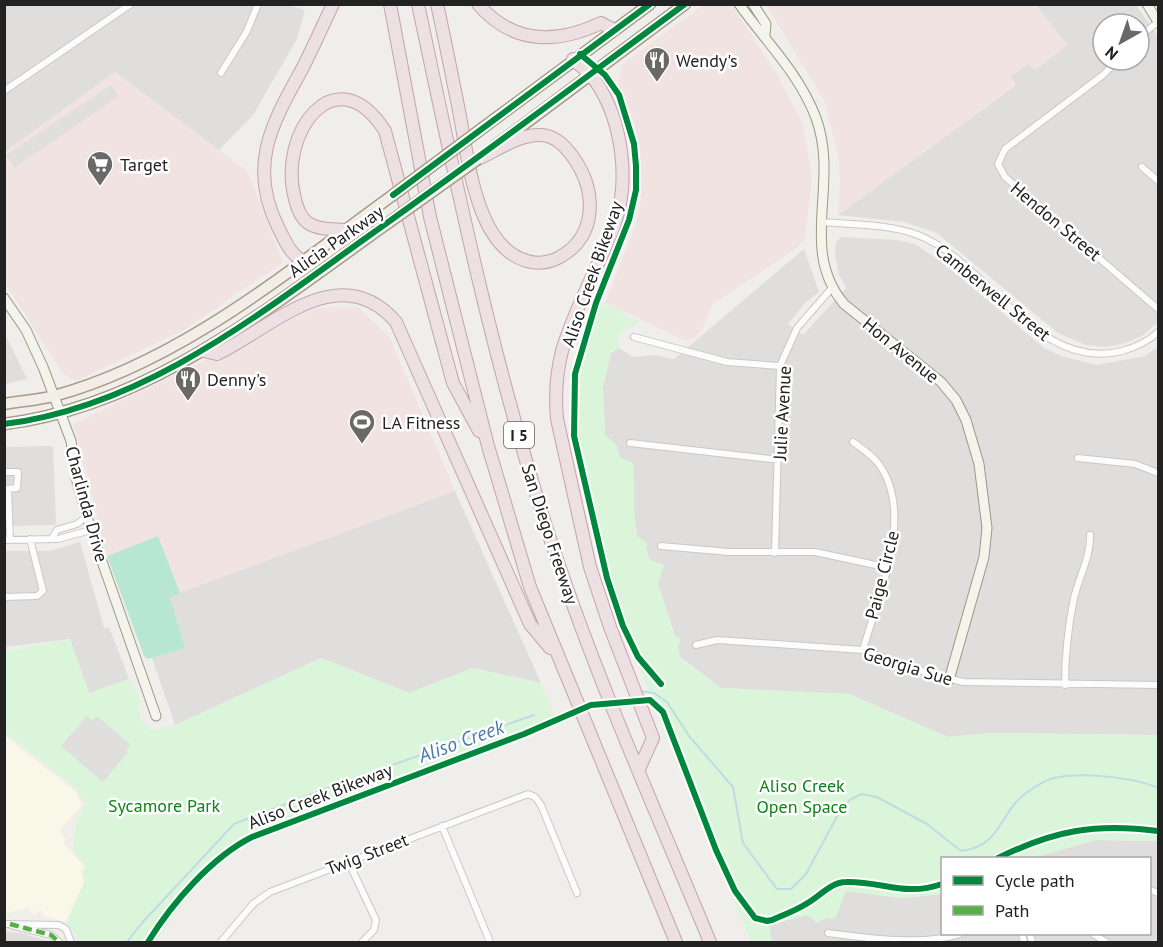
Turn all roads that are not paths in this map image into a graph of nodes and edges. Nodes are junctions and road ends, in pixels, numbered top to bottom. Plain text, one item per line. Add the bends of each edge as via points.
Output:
1 (131, 4) edge
2 (258, 4) edge
3 (333, 4) edge
4 (390, 4) edge
5 (418, 4) edge
6 (436, 4) edge
7 (478, 4) edge
8 (650, 4) edge
9 (685, 4) edge
10 (739, 4) edge
11 (753, 4) edge
12 (1147, 4) edge
13 (1158, 22) edge
14 (614, 30) junction
15 (765, 35) junction
16 (573, 59) junction
17 (1106, 72) edge
18 (221, 73) dead end
19 (588, 74) junction
20 (4, 91) edge
21 (478, 159) junction
22 (1142, 167) dead end
23 (1158, 181) edge
24 (823, 222) junction
25 (344, 230) junction
26 (298, 258) junction
27 (315, 274) junction
28 (831, 289) junction
29 (4, 298) edge
30 (1158, 309) edge
31 (1158, 332) edge
32 (189, 338) junction
33 (634, 338) dead end
34 (201, 352) junction
35 (780, 366) junction
36 (53, 397) junction
37 (4, 404) edge
38 (60, 414) junction
39 (4, 424) edge
40 (853, 442) dead end
41 (630, 443) dead end
42 (488, 446) junction
43 (1078, 458) dead end
44 (779, 460) junction
45 (4, 472) edge
46 (1158, 473) edge
47 (6, 489) edge
48 (87, 516) junction
49 (91, 530) junction
50 (1090, 535) dead end
51 (52, 538) junction
52 (30, 539) junction
53 (7, 540) edge
54 (661, 546) dead end
55 (775, 553) junction
56 (885, 567) junction
57 (4, 597) edge
58 (696, 645) dead end
59 (863, 650) junction
60 (557, 657) junction
61 (949, 680) junction
62 (1065, 685) junction
63 (1158, 686) edge
64 (156, 716) dead end
65 (639, 769) junction
66 (442, 826) junction
67 (348, 861) junction
68 (577, 893) dead end
69 (8, 924) edge
70 (828, 933) dead end
71 (955, 935) edge
72 (71, 939) edge
73 (58, 942) edge
74 (221, 942) edge
75 (362, 942) edge
76 (490, 942) edge
77 (676, 942) edge
78 (710, 942) edge

1 - 20 street
2 - 18 street via 247,31
3 - 26 highway via 266,142 263,177 271,213
4 - 42 highway, San Diego Freeway / I 5 via 430,217
5 - 65 highway, San Diego Freeway / I 5 via 460,211 494,349 546,525 595,664
6 - 21 highway via 476,191 494,236 512,256 534,263 556,259 580,240 591,208 589,186 582,169 561,142 533,135
7 - 14 highway via 502,25 543,38 572,36 602,23
8 - 14 main road, Alicia Parkway
9 - 19 main road, Alicia Parkway
10 - 15 street, Hon Avenue
11 - 15 street, Hon Avenue via 766,24
12 - 13 street
14 - 16 main road, Alicia Parkway
15 - 24 street, Hon Avenue via 794,73 816,117 825,168
16 - 19 highway
16 - 25 main road, Alicia Parkway, bridge
17 - 30 street, Hendon Street via 1005,149 998,164 1005,177
19 - 21 main road, Alicia Parkway
19 - 65 highway via 596,82 615,126 622,157 622,191 614,225 582,298 558,368 555,395 590,567 653,738
21 - 27 main road, Alicia Parkway, bridge
22 - 23 street
24 - 28 street, Hon Avenue via 820,250
24 - 31 street, Camberwell Street via 892,229 919,236 941,248 1064,348 1098,354 1115,352 1137,347
25 - 26 main road, Alicia Parkway
25 - 42 highway via 321,229 306,222 298,210 290,181 299,129 311,112 325,103 345,100 362,106 384,131 453,383
26 - 27 main road
26 - 32 main road, Alicia Parkway via 222,318
27 - 34 main road, Alicia Parkway
28 - 35 street, Julie Avenue via 797,328
28 - 61 street, Hon Avenue via 843,304 941,382 966,420 979,464 987,528 984,557
29 - 36 street, Charlinda Drive via 27,334
32 - 34 main road
32 - 36 main road, Alicia Parkway via 111,376
33 - 35 street via 727,362
34 - 38 main road, Alicia Parkway via 126,390
34 - 60 highway via 217,354 326,297 340,294 369,299 384,309 396,322 530,624
35 - 44 street, Julie Avenue
36 - 37 main road, Alicia Parkway
36 - 38 street, Charlinda Drive
38 - 39 main road, Alicia Parkway
38 - 48 street, Charlinda Drive
40 - 56 street, Paige Circle via 878,462 892,492 895,520
41 - 44 street
42 - 60 highway, San Diego Freeway / I 5 via 530,587
43 - 46 street via 1135,464
44 - 55 street, Julie Avenue
45 - 47 street via 18,472 17,488
47 - 53 street
48 - 49 street, Charlinda Drive
48 - 51 street via 77,524 57,530
49 - 51 street
49 - 64 street, Charlinda Drive
50 - 62 street via 1066,639
51 - 52 street
52 - 53 street
52 - 57 street via 43,591 37,596
54 - 55 street
55 - 56 street via 815,552
56 - 59 street, Paige Circle
58 - 59 street, Georgia Sue via 717,640
59 - 61 street, Georgia Sue
60 - 77 highway, San Diego Freeway / I 5
61 - 62 street, Georgia Sue
62 - 63 street, Georgia Sue
65 - 78 highway, San Diego Freeway / I 5
66 - 67 street, Twig Street
66 - 68 street, Twig Street via 531,795 541,805
66 - 76 street
67 - 74 street, Twig Street via 260,898
67 - 75 street via 376,920 374,930
69 - 72 street via 59,925
69 - 73 street via 51,935
70 - 71 street via 923,939

